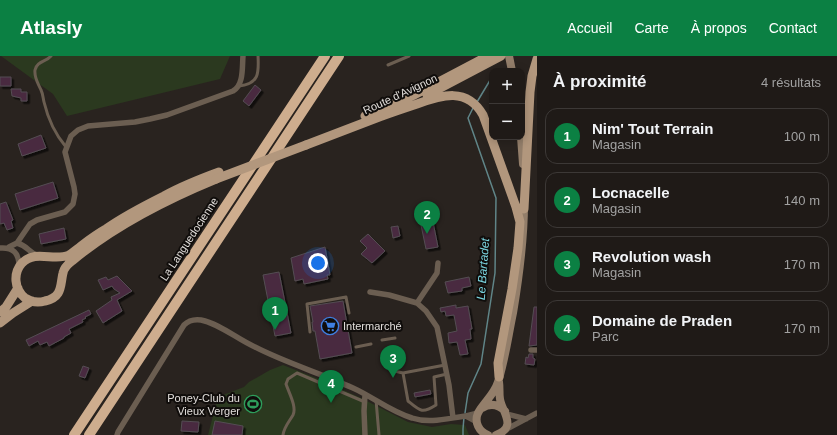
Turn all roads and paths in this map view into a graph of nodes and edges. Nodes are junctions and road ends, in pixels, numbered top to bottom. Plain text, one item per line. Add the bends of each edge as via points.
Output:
1 (51, 56) edge
2 (243, 56) edge
3 (258, 56) edge
4 (325, 56) edge
5 (339, 56) edge
6 (398, 56) edge
7 (409, 56) edge
8 (488, 56) edge
9 (501, 56) edge
10 (509, 56) edge
11 (537, 59) edge
12 (398, 60) junction
13 (388, 65) dead end
14 (512, 68) edge
15 (239, 86) junction
16 (382, 116) junction
17 (521, 140) edge
18 (305, 143) junction
19 (66, 147) junction
20 (218, 175) junction
21 (524, 209) junction
22 (18, 243) junction
23 (0, 248) edge
24 (9, 248) junction
25 (41, 256) junction
26 (438, 263) dead end
27 (20, 267) junction
28 (62, 276) junction
29 (18, 288) junction
30 (370, 292) dead end
31 (32, 301) junction
32 (417, 303) junction
33 (0, 312) edge
34 (349, 313) dead end
35 (0, 323) edge
36 (310, 332) dead end
37 (396, 338) dead end
38 (382, 340) dead end
39 (372, 344) dead end
40 (356, 347) dead end
41 (445, 365) junction
42 (390, 370) dead end
43 (403, 373) junction
44 (447, 374) junction
45 (499, 378) junction
46 (366, 395) junction
47 (376, 400) junction
48 (365, 402) junction
49 (480, 411) junction
50 (537, 413) edge
51 (506, 414) junction
52 (466, 416) junction
53 (456, 417) junction
54 (526, 419) junction
55 (477, 422) junction
56 (484, 434) edge
57 (500, 434) edge
58 (74, 435) edge
59 (89, 435) edge
60 (117, 435) edge
61 (283, 435) edge
62 (365, 435) edge
63 (379, 435) edge

1 - 19 lane via 40,62 35,69 35,79 42,91 57,135
2 - 15 street
3 - 15 lane via 259,74 254,80
4 - 58 highway, La Languedocienne
5 - 59 highway
6 - 12 lane
7 - 12 lane
8 - 18 main road, Route d'Avignon via 414,95
9 - 16 main road, Route d'Avignon
10 - 14 main road
11 - 21 main road via 530,92
12 - 13 lane
15 - 19 street via 230,92 166,115 135,122 88,126 71,136
16 - 18 main road, Route d'Avignon
16 - 45 main road via 449,95 469,100 483,115 520,222 514,274 498,363
17 - 21 main road
18 - 20 main road, bridge
19 - 22 street via 65,157 75,191 73,204 65,212 30,224
20 - 25 main road via 185,185 148,203 70,255
20 - 28 main road via 118,227 73,260
21 - 45 main road via 520,273
22 - 24 street
22 - 25 street
23 - 24 street
24 - 27 street via 17,256
25 - 27 main road via 27,259
25 - 28 main road via 54,261
26 - 32 street via 437,273
27 - 29 main road via 16,277
28 - 31 main road via 62,284 54,297 48,301
29 - 31 main road via 21,294
29 - 33 main road
30 - 32 street
31 - 35 main road
32 - 41 street via 426,311 436,327
34 - 36 lane via 346,297 307,304
37 - 38 lane
39 - 40 lane
41 - 43 lane
41 - 44 street
42 - 43 lane
43 - 44 lane via 408,401 419,410 427,410 436,405 434,377
44 - 53 street
45 - 49 main road via 494,392
45 - 51 main road via 500,399
46 - 47 street
46 - 48 street
46 - 60 street via 265,352 210,323 193,320 184,325
47 - 53 street via 418,420
47 - 63 lane
48 - 61 lane via 297,374 291,376 286,384 294,411
48 - 62 street
49 - 51 main road via 485,406 494,404
49 - 52 street
49 - 55 main road
50 - 54 street
51 - 54 street
51 - 57 main road via 508,422
52 - 53 street
52 - 55 street
54 - 57 street
55 - 56 main road

